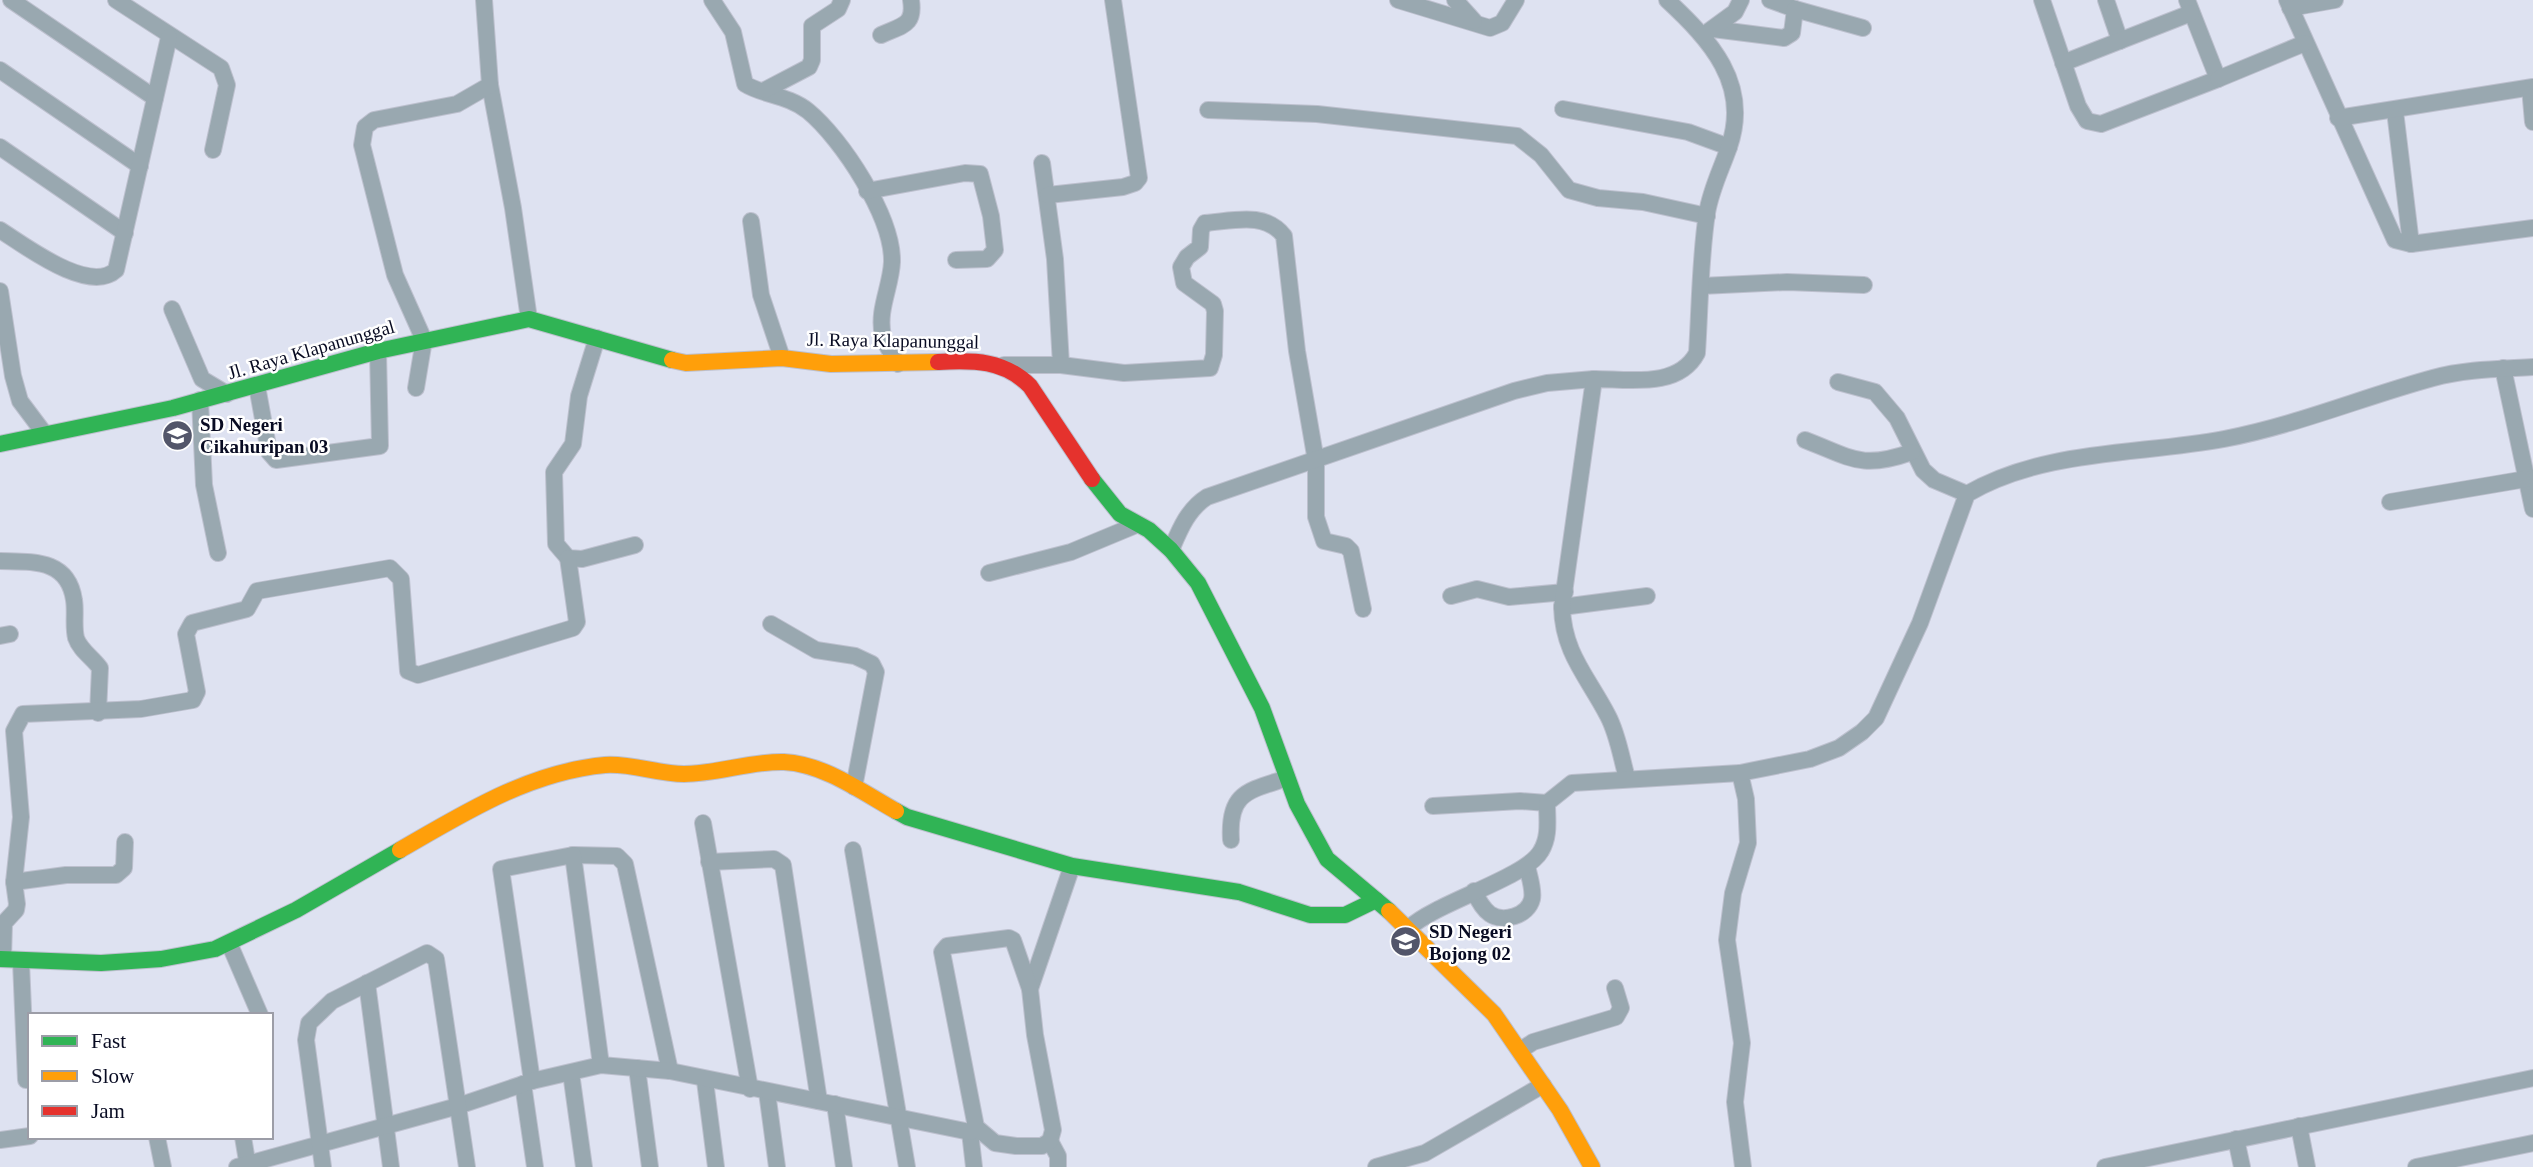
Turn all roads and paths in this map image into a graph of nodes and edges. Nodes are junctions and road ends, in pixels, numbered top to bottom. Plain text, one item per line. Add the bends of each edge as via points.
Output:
1 (11, 0) edge
2 (116, 0) edge
3 (484, 0) edge
4 (712, 0) edge
5 (842, 0) edge
6 (911, 0) edge
7 (1113, 0) edge
8 (1398, 0) edge
9 (1454, 0) edge
10 (1516, 0) edge
11 (1667, 0) edge
12 (1741, 0) edge
13 (1770, 0) edge
14 (2042, 0) edge
15 (2106, 0) edge
16 (2335, 0) edge
17 (2288, 4) edge
18 (2189, 7) edge
19 (1795, 9) junction
20 (1478, 26) junction
21 (1864, 28) dead end
22 (1708, 32) junction
23 (881, 35) dead end
24 (169, 37) junction
25 (2120, 41) junction
26 (2305, 43) junction
27 (2063, 63) junction
28 (0, 70) edge
29 (2217, 79) junction
30 (490, 85) junction
31 (2531, 88) edge
32 (765, 90) junction
33 (155, 98) junction
34 (1563, 109) dead end
35 (1208, 110) dead end
36 (2395, 111) junction
37 (2338, 118) junction
38 (2533, 122) edge
39 (0, 147) edge
40 (1729, 147) junction
41 (214, 150) dead end
42 (1042, 163) dead end
43 (140, 166) junction
44 (867, 191) junction
45 (1048, 195) junction
46 (1707, 216) junction
47 (751, 221) dead end
48 (2533, 228) edge
49 (0, 230) edge
50 (125, 233) junction
51 (2411, 244) junction
52 (956, 260) dead end
53 (1864, 285) dead end
54 (1701, 286) junction
55 (0, 291) edge
56 (172, 309) dead end
57 (529, 319) junction
58 (597, 338) junction
59 (424, 340) junction
60 (378, 351) junction
61 (782, 358) junction
62 (898, 364) junction
63 (1002, 365) junction
64 (1061, 365) junction
65 (2533, 367) edge
66 (2503, 368) junction
67 (1594, 379) junction
68 (1838, 382) dead end
69 (257, 386) junction
70 (416, 388) dead end
71 (228, 394) junction
72 (200, 400) junction
73 (44, 433) junction
74 (1805, 440) dead end
75 (0, 444) edge
76 (1912, 452) junction
77 (1316, 461) junction
78 (2526, 479) junction
79 (1967, 494) junction
80 (2532, 501) edge
81 (2390, 502) dead end
82 (1136, 525) junction
83 (635, 545) dead end
84 (1171, 550) junction
85 (218, 553) dead end
86 (568, 558) junction
87 (0, 561) edge
88 (989, 573) dead end
89 (1451, 596) dead end
90 (1647, 596) dead end
91 (1564, 600) junction
92 (1363, 609) dead end
93 (771, 624) dead end
94 (98, 713) junction
95 (1740, 773) junction
96 (1287, 778) junction
97 (1627, 778) junction
98 (855, 787) junction
99 (1547, 803) junction
100 (1433, 806) dead end
101 (703, 823) dead end
102 (1231, 840) dead end
103 (125, 842) dead end
104 (853, 850) dead end
105 (573, 855) junction
106 (709, 862) junction
107 (1072, 866) junction
108 (1527, 866) junction
109 (14, 882) junction
110 (1474, 891) junction
111 (1376, 900) junction
112 (1409, 929) junction
113 (229, 943) junction
114 (2, 959) edge
115 (21, 962) junction
116 (367, 983) junction
117 (1615, 988) dead end
118 (1030, 989) junction
119 (259, 1013) edge
120 (1521, 1050) junction
121 (601, 1065) junction
122 (637, 1068) junction
123 (670, 1072) junction
124 (571, 1073) junction
125 (2533, 1078) edge
126 (26, 1080) dead end
127 (705, 1081) junction
128 (528, 1082) junction
129 (1543, 1085) junction
130 (750, 1088) junction
131 (767, 1092) junction
132 (818, 1101) junction
133 (835, 1104) junction
134 (458, 1106) junction
135 (898, 1115) junction
136 (385, 1126) junction
137 (2299, 1126) junction
138 (973, 1129) junction
139 (28, 1136) edge
140 (157, 1139) edge
141 (243, 1139) edge
142 (2236, 1139) junction
143 (0, 1140) edge
144 (1050, 1141) junction
145 (2533, 1143) edge
146 (320, 1144) junction
147 (2176, 1160) edge
148 (244, 1166) edge
149 (2110, 1166) edge
150 (163, 1167) edge
151 (323, 1167) edge
152 (391, 1167) edge
153 (467, 1167) edge
154 (535, 1167) edge
155 (584, 1167) edge
156 (650, 1167) edge
157 (716, 1167) edge
158 (777, 1167) edge
159 (844, 1167) edge
160 (906, 1167) edge
161 (974, 1167) edge
162 (1058, 1167) edge
163 (1376, 1167) edge
164 (1592, 1167) edge
165 (1743, 1167) edge
166 (2242, 1167) edge
167 (2307, 1167) edge
168 (2416, 1167) edge

1 - 33 street
2 - 24 street
3 - 30 street
4 - 32 street via 733,32 745,84
5 - 32 street via 838,9 812,26 809,67
6 - 23 street via 909,21
7 - 45 street via 1138,181 1123,187
8 - 20 street
9 - 20 street
10 - 20 street via 1502,23 1490,29
11 - 22 street
12 - 22 street via 1735,12
13 - 19 street
14 - 27 street
15 - 25 street
16 - 17 street
17 - 26 street
18 - 25 street
18 - 29 street
19 - 21 street
19 - 22 street via 1792,33 1784,38
22 - 40 street via 1735,101
24 - 33 street
24 - 41 street via 211,60 225,75
25 - 27 street
26 - 29 street
26 - 37 street
27 - 29 street via 2082,114 2087,121 2101,124
28 - 43 street
30 - 57 street
30 - 59 street via 457,104 374,120 365,127 362,145 395,275
31 - 36 street
31 - 38 street
32 - 44 street via 807,111 825,129
33 - 43 street
34 - 40 street via 1688,132
35 - 46 street via 1317,114 1517,136 1541,155 1569,190
36 - 37 street
36 - 51 street
37 - 51 street via 2395,240
39 - 50 street
40 - 46 street via 1715,179
42 - 45 street
43 - 50 street
44 - 52 street via 980,174 995,250 987,259
44 - 62 street via 883,218 891,246 883,336
45 - 64 street
46 - 54 street
47 - 61 street via 761,295
48 - 51 street
49 - 50 street via 65,270 93,277 116,270
53 - 54 street
54 - 67 street via 1697,353 1692,363 1657,380
55 - 73 street via 20,401
56 - 71 street via 202,379
57 - 58 street, Jl. Raya Klapanunggal
57 - 59 street, Jl. Raya Klapanunggal
58 - 61 street, Jl. Raya Klapanunggal via 686,363
58 - 86 street via 579,397 573,444 554,472 556,544
59 - 60 street, Jl. Raya Klapanunggal
59 - 70 street
60 - 69 street, Jl. Raya Klapanunggal
60 - 69 street via 380,446 276,460 269,452
61 - 62 street, Jl. Raya Klapanunggal
62 - 63 street, Jl. Raya Klapanunggal via 968,360
63 - 64 street
63 - 82 street, Jl. Raya Klapanunggal via 1030,386 1106,500
64 - 77 street via 1124,373 1210,368 1213,304 1184,283 1181,267 1200,247 1205,223 1261,219 1284,236
65 - 66 street
66 - 78 street
66 - 79 street via 2434,377 2337,411 2225,439 2019,470
67 - 77 street via 1514,391
67 - 91 street
68 - 76 street via 1875,392 1886,402
69 - 71 street, Jl. Raya Klapanunggal
71 - 72 street, Jl. Raya Klapanunggal
72 - 73 street, Jl. Raya Klapanunggal
72 - 85 street via 204,485
73 - 75 street, Jl. Raya Klapanunggal
74 - 76 street via 1856,461 1887,460
76 - 79 street via 1934,480
77 - 84 street via 1196,504
77 - 92 street via 1322,537 1349,548
78 - 80 street
78 - 81 street
79 - 95 street via 1920,623 1876,718 1839,748 1810,759
82 - 84 street, Jl. Raya Klapanunggal
82 - 88 street via 1071,552
83 - 86 street
84 - 96 street, Jl. Raya Klapanunggal via 1215,611 1262,708
86 - 94 street via 577,622 568,631 413,675 408,671 397,571 390,568 257,591 247,609 187,626 197,692 192,700
87 - 94 street via 36,560 64,577 74,597 77,640 100,668
89 - 91 street via 1477,589 1509,597
90 - 91 street
91 - 97 street via 1562,632 1609,717
93 - 98 street via 816,650 855,656 872,664 876,672
94 - 109 street via 23,714 16,723 20,817
95 - 97 street
95 - 165 street via 1748,843 1727,929 1742,1043 1735,1102
96 - 102 street via 1241,795 1230,819
96 - 111 street, Jl. Raya Klapanunggal via 1327,859
97 - 99 street via 1572,783
98 - 107 street via 907,817
98 - 113 street via 801,764 782,762 684,774 606,765 533,782 487,800 354,879
99 - 100 street
99 - 108 street via 1548,834 1542,850
101 - 106 street
103 - 109 street via 124,868 116,875
104 - 135 street
105 - 121 street
105 - 123 street via 617,856 625,864
105 - 128 street via 501,869
106 - 130 street
106 - 132 street via 774,859 783,865
107 - 111 street via 1239,892 1310,915 1345,915
107 - 118 street
108 - 110 street
108 - 110 street via 1532,899 1518,915 1507,919 1490,914
109 - 114 street via 16,910 4,923
110 - 112 street
111 - 112 street, Jl. Raya Klapanunggal
112 - 120 street, Jl. Raya Klapanunggal via 1483,1002
113 - 115 street via 161,959
113 - 119 street
114 - 115 street
115 - 126 street
116 - 134 street via 424,954 434,956
116 - 136 street
116 - 146 street via 332,1001 309,1023 306,1040
117 - 120 street via 1621,1008 1616,1017 1533,1042
118 - 138 street via 1009,938 944,948
118 - 144 street via 1053,1120
120 - 129 street, Jl. Raya Klapanunggal
121 - 122 street
121 - 124 street
122 - 123 street
122 - 156 street
123 - 127 street
124 - 128 street
124 - 155 street
125 - 137 street
127 - 130 street
127 - 157 street
128 - 134 street
128 - 154 street
129 - 163 street via 1434,1149
129 - 164 street, Jl. Raya Klapanunggal
130 - 131 street
131 - 132 street
131 - 158 street
132 - 133 street
133 - 135 street
133 - 159 street
134 - 136 street
134 - 153 street
135 - 138 street
135 - 160 street
136 - 146 street
136 - 152 street
137 - 142 street
137 - 167 street
138 - 144 street via 995,1143 1042,1146
138 - 161 street
139 - 143 street
140 - 150 street
141 - 148 street
142 - 147 street
142 - 166 street
144 - 162 street
145 - 168 street
146 - 148 street
146 - 151 street
147 - 149 street

